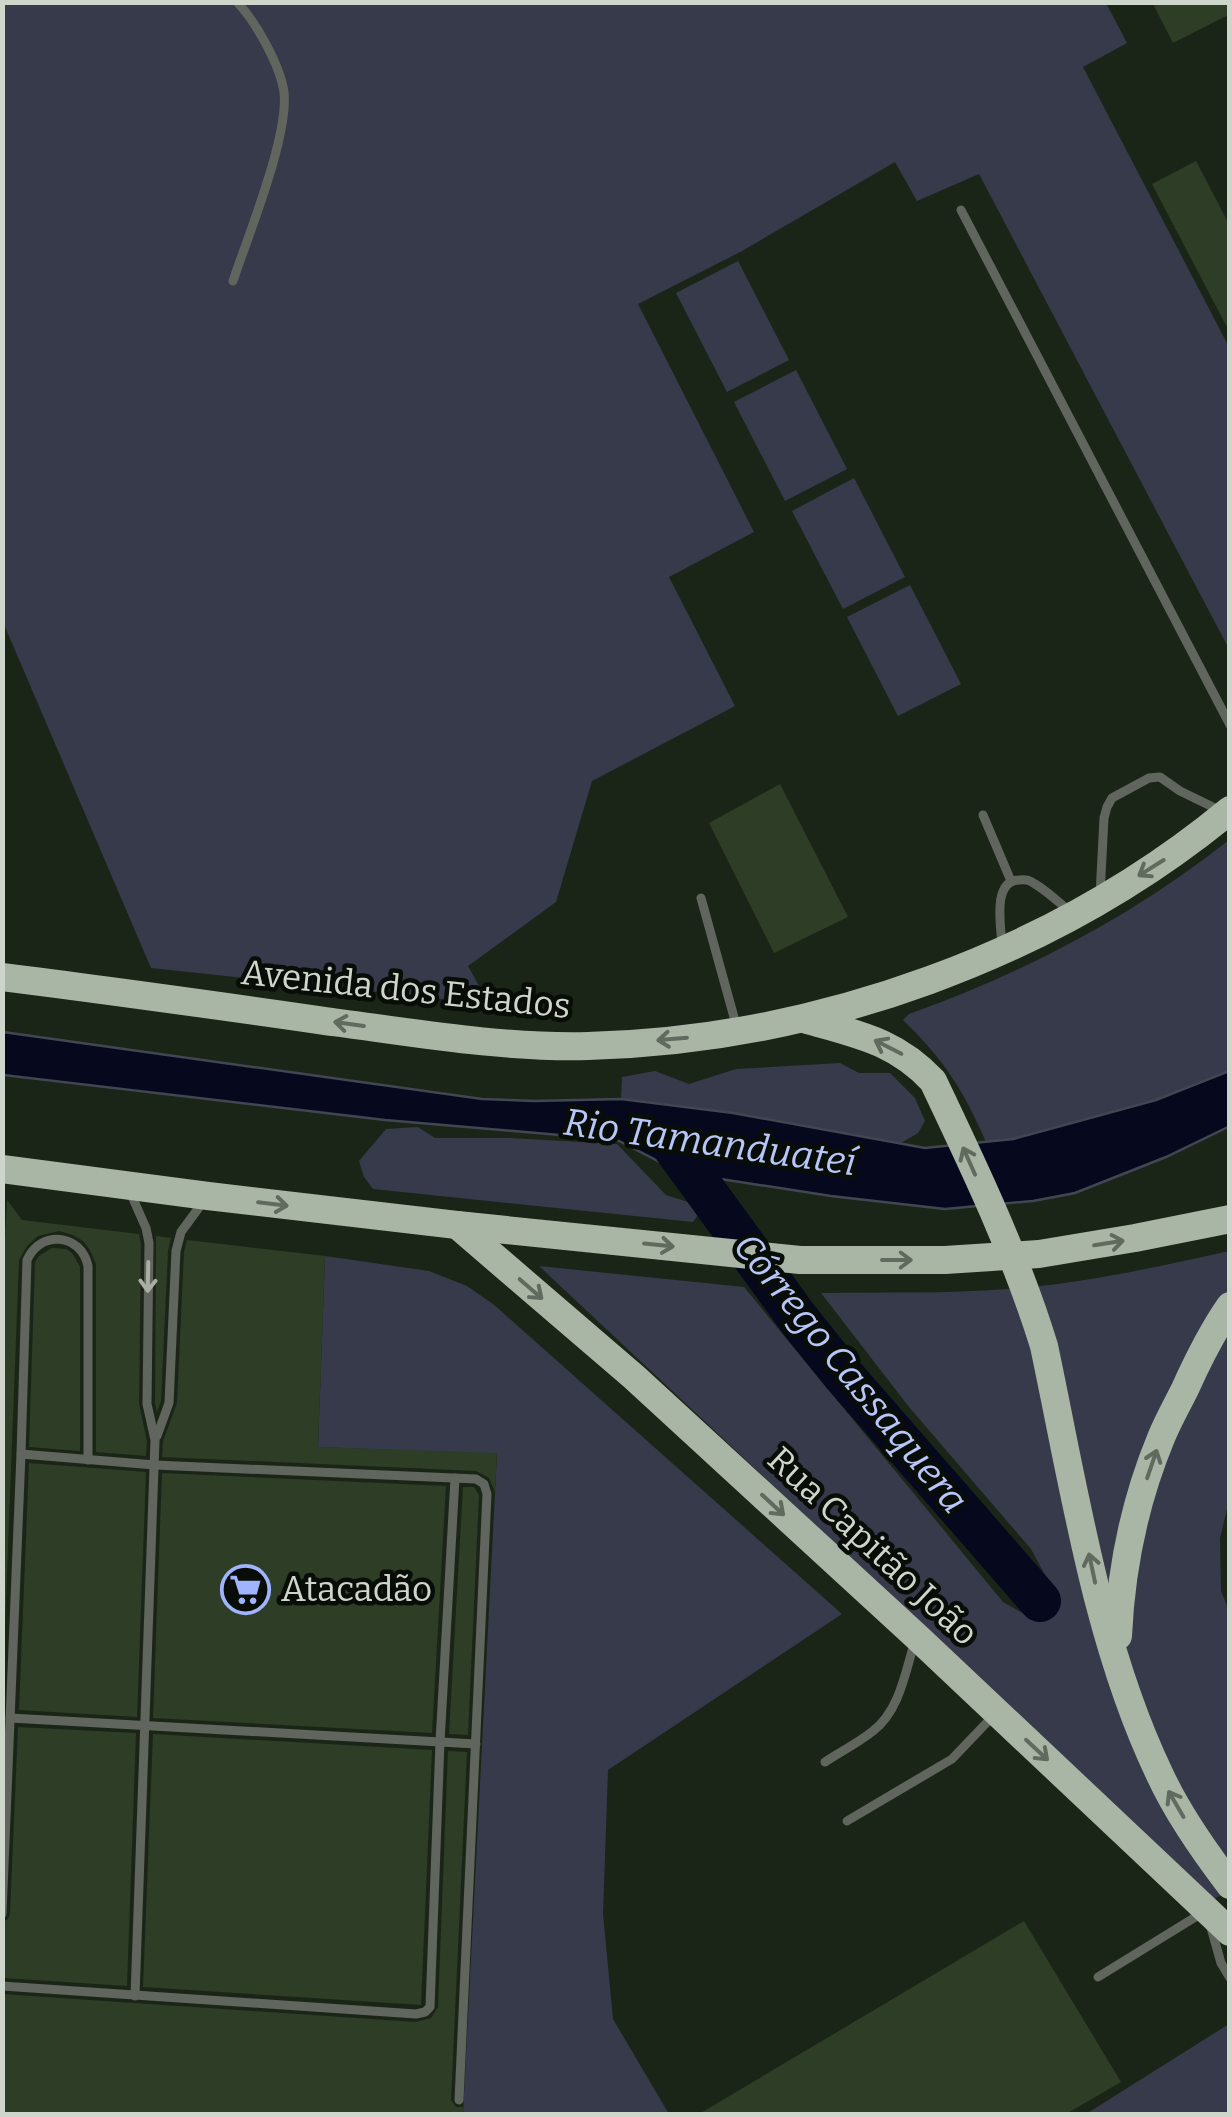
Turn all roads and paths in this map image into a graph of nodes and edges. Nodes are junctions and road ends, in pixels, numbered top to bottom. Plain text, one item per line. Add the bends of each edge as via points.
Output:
1 (237, 2) edge
2 (960, 210) dead end
3 (233, 282) dead end
4 (1230, 726) edge
5 (1228, 812) edge
6 (982, 815) dead end
7 (1011, 880) junction
8 (701, 898) dead end
9 (1100, 900) junction
10 (1074, 914) junction
11 (1002, 950) junction
12 (2, 977) edge
13 (803, 1018) junction
14 (738, 1030) junction
15 (2, 1169) edge
16 (126, 1185) junction
17 (208, 1196) junction
18 (1230, 1219) edge
19 (457, 1225) junction
20 (1013, 1256) junction
21 (1230, 1306) edge
22 (156, 1440) junction
23 (21, 1454) junction
24 (88, 1460) junction
25 (155, 1465) junction
26 (454, 1478) junction
27 (917, 1637) junction
28 (1117, 1662) junction
29 (996, 1712) junction
30 (10, 1718) junction
31 (146, 1726) junction
32 (440, 1742) junction
33 (476, 1744) junction
34 (824, 1762) dead end
35 (848, 1821) dead end
36 (1230, 1885) edge
37 (1207, 1910) junction
38 (2, 1914) edge
39 (1230, 1932) edge
40 (1098, 1977) dead end
41 (1230, 1978) edge
42 (2, 1986) edge
43 (135, 1996) junction
44 (458, 2100) dead end

1 - 3 lane via 280,77 284,116
2 - 4 lane
5 -> 9 highway, Avenida dos Estados
5 - 9 lane via 1160,777 1112,798 1104,818
6 - 7 lane
7 - 10 lane via 1032,882
7 - 11 lane via 1000,898
8 - 14 lane
9 - 10 highway, Avenida dos Estados
10 - 11 highway, Avenida dos Estados
11 - 13 highway, Avenida dos Estados via 897,992
14 -> 12 highway, Avenida dos Estados via 588,1046 482,1042
13 - 14 highway, Avenida dos Estados
20 -> 13 highway via 933,1081 875,1040
15 - 16 highway
16 - 17 highway
16 -> 22 lane via 149,1243 147,1404
17 -> 19 highway
17 - 22 lane via 181,1232 176,1251 169,1403
20 -> 18 highway
19 -> 20 highway via 800,1260
19 -> 27 highway, Rua Capitão João
28 -> 20 highway via 1044,1346
28 -> 21 highway via 1128,1544 1161,1437
22 - 25 lane
23 - 24 lane
23 - 24 lane via 27,1260 31,1250 54,1240 80,1246 88,1266
23 - 30 lane
24 - 25 lane
25 - 26 lane
25 - 31 lane
26 - 32 lane
26 - 33 lane via 476,1479 487,1494
27 - 29 highway, Rua Capitão João
27 - 34 lane via 886,1718
36 -> 28 highway via 1160,1777
29 - 35 lane via 952,1759
29 -> 37 highway, Rua Capitão João
30 - 31 lane
30 - 38 lane
31 - 32 lane
31 - 43 lane
32 - 33 lane
32 - 43 lane via 432,1999 425,2012
33 - 44 lane
37 - 39 highway, Rua Capitão João
37 - 40 lane
37 - 41 lane
42 - 43 lane

